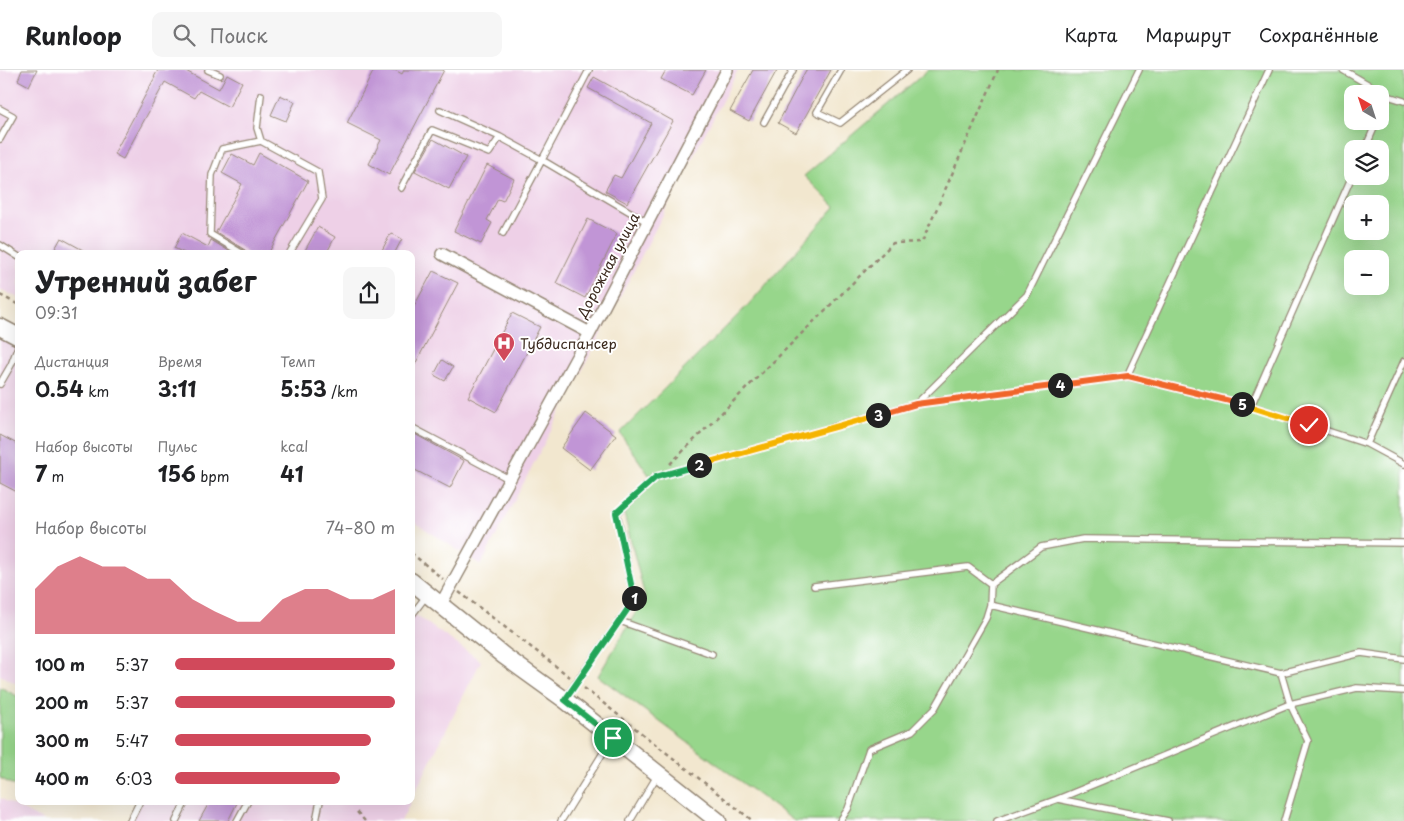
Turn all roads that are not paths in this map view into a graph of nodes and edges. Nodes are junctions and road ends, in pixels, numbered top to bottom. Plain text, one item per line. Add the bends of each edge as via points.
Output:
1 (208, 70) edge
2 (589, 70) edge
3 (727, 70) edge
4 (793, 70) edge
5 (841, 70) edge
6 (907, 70) edge
7 (1139, 70) edge
8 (1269, 70) edge
9 (1343, 70) edge
10 (220, 75) dead end
11 (1369, 85) edge
12 (261, 95) dead end
13 (1389, 96) edge
14 (1404, 101) edge
15 (0, 109) edge
16 (440, 110) dead end
17 (764, 122) dead end
18 (500, 137) junction
19 (0, 139) edge
20 (261, 141) junction
21 (542, 160) junction
22 (1348, 185) edge
23 (401, 188) dead end
24 (648, 222) junction
25 (502, 233) dead end
26 (0, 245) edge
27 (236, 250) edge
28 (291, 250) edge
29 (15, 254) edge
30 (442, 254) dead end
31 (0, 327) edge
32 (590, 333) junction
33 (15, 335) edge
34 (15, 354) edge
35 (1404, 361) edge
36 (1128, 376) junction
37 (0, 384) edge
38 (916, 404) junction
39 (1252, 406) junction
40 (415, 430) edge
41 (1367, 444) junction
42 (1404, 464) edge
43 (509, 479) junction
44 (1404, 543) edge
45 (415, 584) edge
46 (991, 584) junction
47 (814, 586) dead end
48 (434, 599) junction
49 (990, 605) junction
50 (415, 613) edge
51 (620, 622) junction
52 (712, 654) dead end
53 (1404, 659) edge
54 (1281, 673) junction
55 (1404, 691) edge
56 (565, 700) junction
57 (1290, 704) junction
58 (613, 738) junction
59 (658, 774) junction
60 (1058, 799) junction
61 (138, 805) edge
62 (184, 805) edge
63 (246, 805) edge
64 (319, 805) edge
65 (130, 821) edge
66 (176, 821) edge
67 (237, 821) edge
68 (316, 821) edge
69 (561, 821) edge
70 (630, 821) edge
71 (718, 821) edge
72 (840, 821) edge
73 (998, 821) edge
74 (1168, 821) edge
75 (1284, 821) edge

1 - 10 lane
2 - 21 lane
3 - 24 street, Дорожная улица
4 - 17 lane
5 - 6 lane via 817,112 840,123
7 - 38 lane via 1027,295
8 - 36 lane
9 - 11 lane
12 - 20 lane via 257,128
13 - 14 lane
15 - 19 lane via 13,116
16 - 18 lane
18 - 21 lane
18 - 23 lane via 489,153 432,130
20 - 27 lane via 222,149 212,175 210,234
20 - 28 lane via 318,172 322,199
21 - 24 lane
21 - 25 lane
22 - 39 lane
24 - 32 street, Дорожная улица
26 - 29 lane
30 - 32 street
31 - 33 street
32 - 43 street, Дорожная улица
34 - 37 lane
35 - 41 lane
36 - 38 lane
36 - 39 lane
38 - 51 lane via 656,477 616,513 634,600
39 - 41 lane
40 - 43 lane
41 - 42 lane
43 - 48 street, Дорожная улица
44 - 46 lane via 1083,539 1041,547
45 - 48 street
46 - 47 lane via 968,567
46 - 49 lane
48 - 50 lane
48 - 56 street
49 - 54 lane
49 - 72 lane via 986,618 935,708 912,731 869,749 848,809
51 - 52 lane
51 - 56 lane
53 - 54 lane via 1361,653
54 - 57 lane
55 - 57 lane via 1357,688
56 - 58 street
57 - 60 lane
57 - 75 lane via 1308,741
58 - 59 street
58 - 69 lane
59 - 70 lane
59 - 71 street
60 - 73 lane
60 - 74 lane
61 - 65 lane
62 - 66 lane
63 - 67 lane
64 - 68 lane

